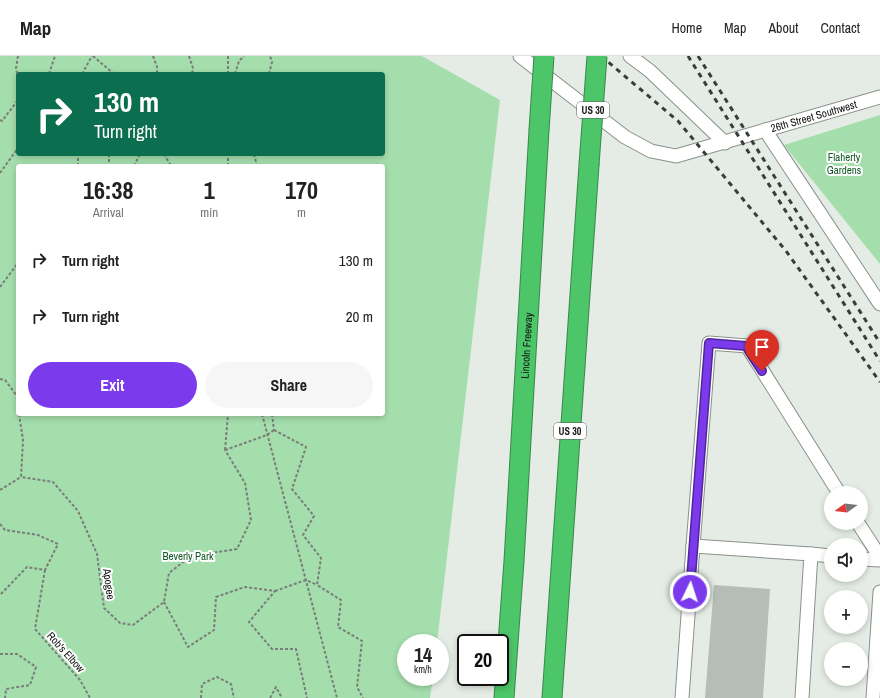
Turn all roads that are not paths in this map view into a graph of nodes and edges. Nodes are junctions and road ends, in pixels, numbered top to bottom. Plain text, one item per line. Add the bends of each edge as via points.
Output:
1 (520, 56) edge
2 (544, 56) edge
3 (597, 56) edge
4 (630, 56) edge
5 (880, 97) edge
6 (765, 130) junction
7 (725, 143) junction
8 (880, 304) edge
9 (835, 486) edge
10 (863, 530) edge
11 (693, 546) junction
12 (812, 554) junction
13 (824, 555) edge
14 (880, 557) edge
15 (868, 559) edge
16 (880, 560) edge
17 (514, 561) junction
18 (880, 592) edge
19 (500, 634) edge
20 (555, 653) junction
21 (493, 686) edge
22 (492, 698) edge
23 (504, 698) edge
24 (552, 698) edge
25 (555, 698) edge
26 (682, 698) edge
27 (802, 698) edge
28 (873, 698) edge

1 - 7 street, 26th Street Southwest via 625,137 651,151 676,156
2 - 17 highway, Lincoln Freeway, bridge
3 - 20 highway, US 30, bridge
4 - 7 street via 650,71
5 - 6 street, 26th Street Southwest
6 - 7 street, 26th Street Southwest
6 - 8 street
9 - 11 street via 746,346 709,343
10 - 14 street
11 - 12 street
11 - 26 street
12 - 13 street
12 - 27 street
15 - 16 street
17 - 19 highway
17 - 23 highway
18 - 28 street
20 - 24 highway, US 30
20 - 25 highway
21 - 22 highway

